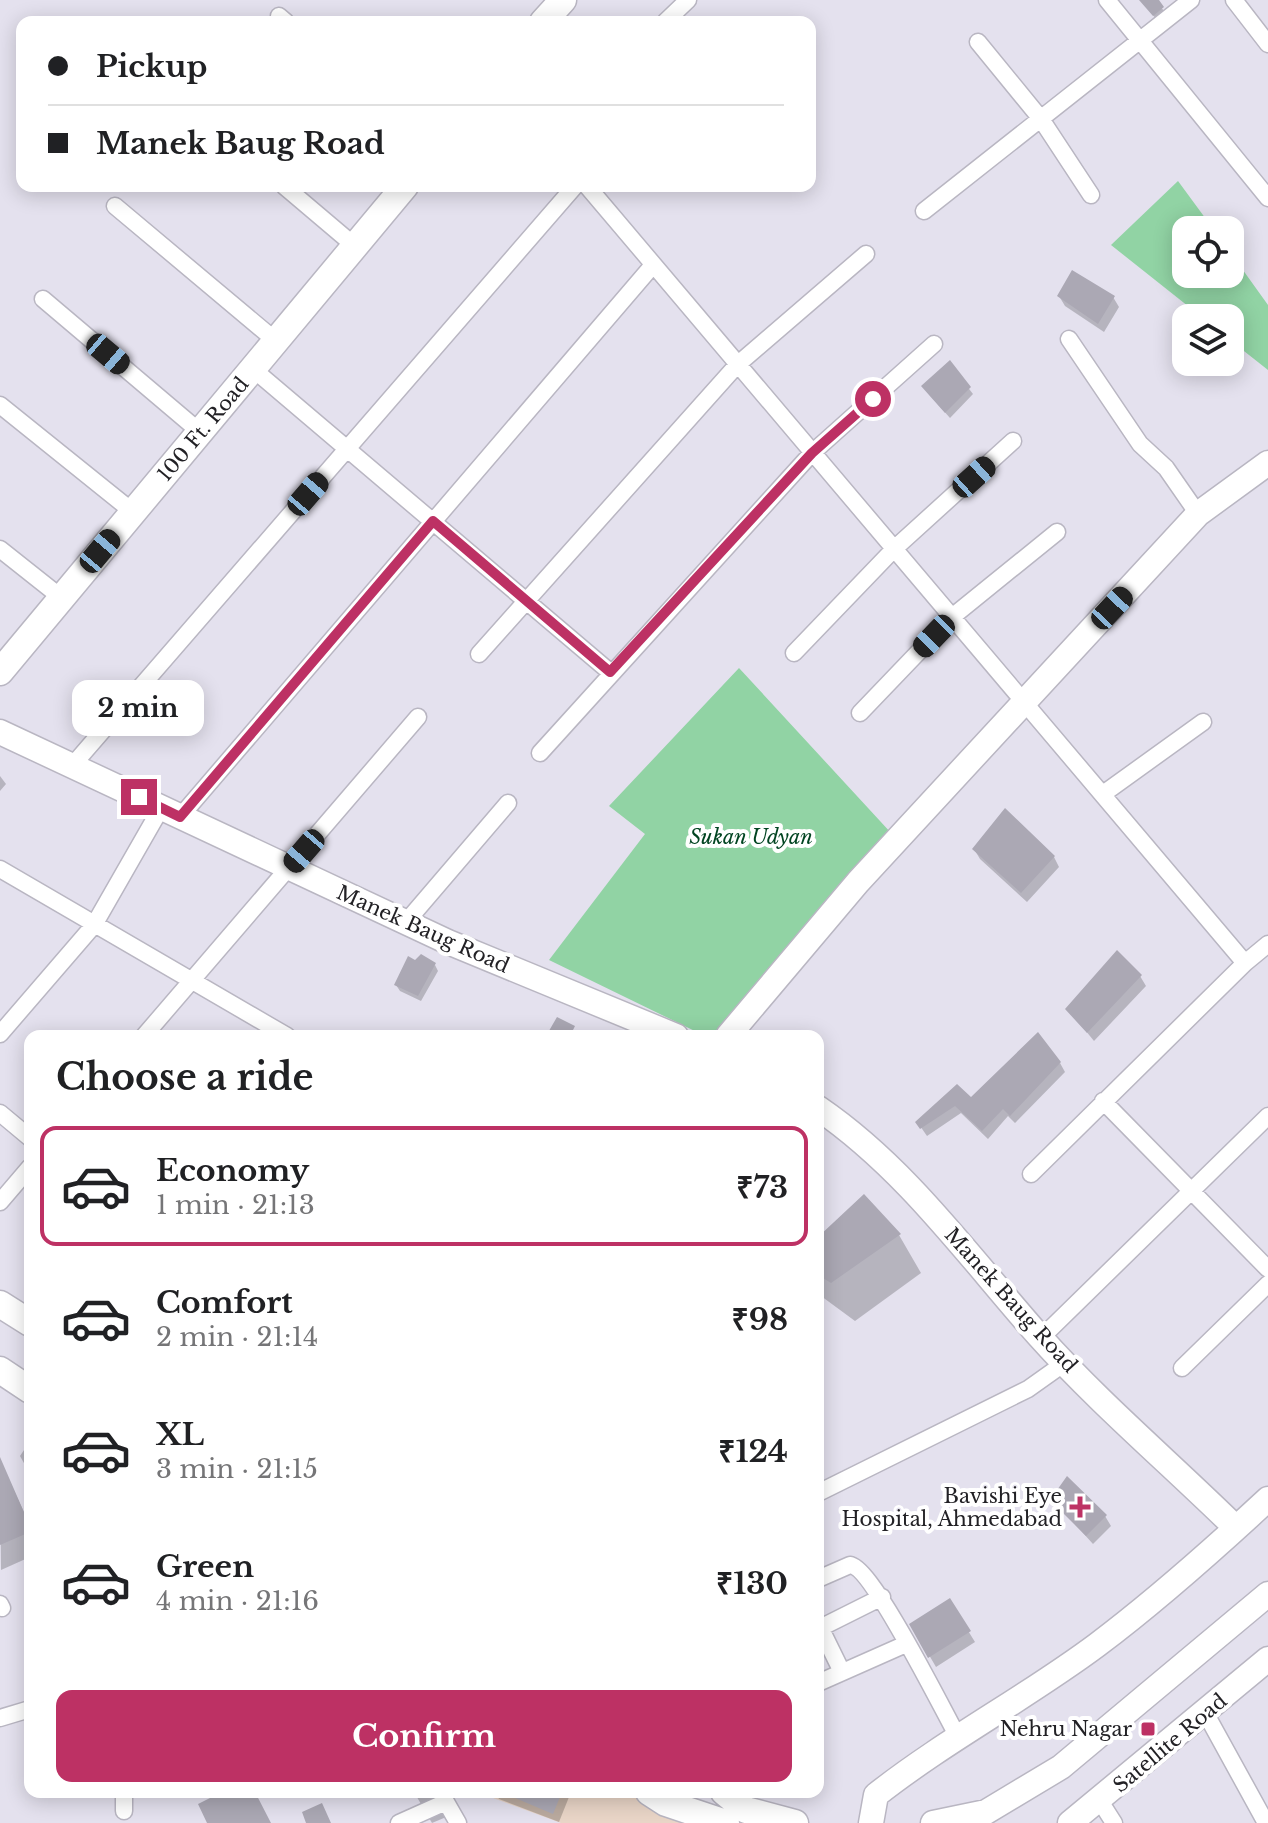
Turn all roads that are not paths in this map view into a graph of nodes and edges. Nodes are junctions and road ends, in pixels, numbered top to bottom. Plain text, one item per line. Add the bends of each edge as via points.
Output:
1 (563, 0) edge
2 (688, 0) edge
3 (1107, 0) edge
4 (1191, 0) edge
5 (1234, 0) edge
6 (548, 16) edge
7 (671, 16) edge
8 (1142, 39) junction
9 (978, 42) dead end
10 (1268, 44) edge
11 (1041, 119) junction
12 (291, 192) edge
13 (400, 192) edge
14 (570, 192) edge
15 (592, 192) edge
16 (1091, 195) dead end
17 (1268, 198) edge
18 (115, 206) dead end
19 (924, 211) dead end
20 (356, 247) junction
21 (866, 254) dead end
22 (653, 265) junction
23 (43, 299) dead end
24 (1069, 339) dead end
25 (276, 341) junction
26 (934, 344) dead end
27 (737, 365) junction
28 (253, 369) junction
29 (0, 405) edge
30 (200, 432) junction
31 (1013, 441) dead end
32 (347, 449) junction
33 (812, 453) junction
34 (1268, 463) edge
35 (133, 512) junction
36 (1198, 514) junction
37 (433, 521) junction
38 (1057, 532) dead end
39 (0, 549) edge
40 (894, 549) junction
41 (63, 599) junction
42 (525, 599) junction
43 (952, 617) junction
44 (794, 653) dead end
45 (479, 654) dead end
46 (0, 672) edge
47 (610, 672) junction
48 (1025, 702) junction
49 (860, 713) dead end
50 (418, 717) dead end
51 (1203, 722) dead end
52 (0, 732) edge
53 (540, 753) dead end
54 (72, 766) junction
55 (1103, 794) junction
56 (508, 803) dead end
57 (170, 812) junction
58 (289, 869) junction
59 (2, 874) edge
60 (407, 921) junction
61 (94, 925) junction
62 (1268, 944) edge
63 (1245, 963) junction
64 (191, 982) junction
65 (149, 1030) edge
66 (276, 1030) edge
67 (661, 1030) edge
68 (733, 1030) edge
69 (0, 1034) edge
70 (1103, 1101) junction
71 (824, 1112) edge
72 (0, 1113) edge
73 (1268, 1116) edge
74 (24, 1133) edge
75 (24, 1174) edge
76 (1031, 1174) dead end
77 (1192, 1193) junction
78 (0, 1202) edge
79 (1268, 1269) edge
80 (1268, 1284) edge
81 (0, 1304) edge
82 (24, 1319) edge
83 (1041, 1338) junction
84 (1066, 1362) junction
85 (1182, 1368) dead end
86 (0, 1370) edge
87 (24, 1386) edge
88 (824, 1490) edge
89 (1268, 1499) edge
90 (1236, 1528) junction
91 (824, 1577) edge
92 (1268, 1594) edge
93 (882, 1597) junction
94 (824, 1625) edge
95 (824, 1637) edge
96 (906, 1644) junction
97 (1268, 1659) edge
98 (842, 1672) junction
99 (824, 1680) edge
100 (24, 1711) edge
101 (1206, 1714) junction
102 (0, 1718) edge
103 (959, 1739) junction
104 (124, 1798) edge
105 (658, 1798) edge
106 (731, 1798) edge
107 (1100, 1801) junction
108 (124, 1811) dead end
109 (399, 1823) edge
110 (458, 1823) edge
111 (726, 1823) edge
112 (795, 1823) edge
113 (871, 1823) edge
114 (933, 1823) edge
115 (1070, 1823) edge
116 (1114, 1823) edge
117 (1266, 1823) edge

1 - 6 main road
2 - 7 street
3 - 8 street
4 - 8 street
5 - 10 street
8 - 11 street
8 - 17 street
9 - 11 street
11 - 16 street
11 - 19 street
12 - 20 street
13 - 20 main road, 100 Ft. Road
14 - 32 street
15 - 22 street
18 - 25 street
20 - 25 main road, 100 Ft. Road
21 - 27 street
22 - 27 street
22 - 37 street
23 - 30 street
24 - 36 street via 1140,444 1166,468
25 - 28 main road, 100 Ft. Road
26 - 33 street
27 - 33 street
27 - 42 street
28 - 30 main road, 100 Ft. Road
28 - 32 street
29 - 35 street
30 - 35 main road, 100 Ft. Road
31 - 40 street
32 - 37 street
32 - 54 street
33 - 40 street
33 - 47 street
34 - 36 street
35 - 41 main road, 100 Ft. Road
36 - 48 street
37 - 42 street
37 - 57 street
38 - 43 street
39 - 41 street
40 - 43 street
40 - 44 street
41 - 46 main road, 100 Ft. Road
42 - 45 street
42 - 47 street
43 - 48 street
43 - 49 street
47 - 53 street
48 - 55 street
48 - 68 street via 858,882
50 - 58 street
51 - 55 street
52 - 54 street, Manek Baug Road
54 - 57 street, Manek Baug Road
55 - 63 street
56 - 60 street
57 - 58 street, Manek Baug Road
57 - 61 street
58 - 60 street, Manek Baug Road
58 - 64 street
59 - 61 street
60 - 67 street, Manek Baug Road
61 - 64 street
61 - 69 street
62 - 63 street
63 - 70 street
64 - 65 street
64 - 66 street
70 - 76 street
70 - 77 street
71 - 83 street, Manek Baug Road via 917,1195
72 - 74 street
73 - 77 street
75 - 78 street
77 - 79 street
77 - 83 street
80 - 85 street
81 - 82 main road
83 - 84 street, Manek Baug Road
84 - 88 street via 1028,1389
84 - 90 street, Manek Baug Road
86 - 87 main road
89 - 90 street
90 - 103 street via 1098,1644
91 - 93 street via 857,1566
92 - 114 street via 1061,1767 986,1812
93 - 94 street
93 - 96 street
95 - 98 street
96 - 98 street
96 - 103 street
97 - 101 street, Satellite Road
98 - 99 street
100 - 102 street
101 - 107 street, Satellite Road
101 - 117 street
103 - 113 street via 876,1795
104 - 108 street
105 - 111 main road
106 - 112 main road via 746,1810
107 - 115 street, Satellite Road
107 - 116 street
109 - 110 street via 446,1802

